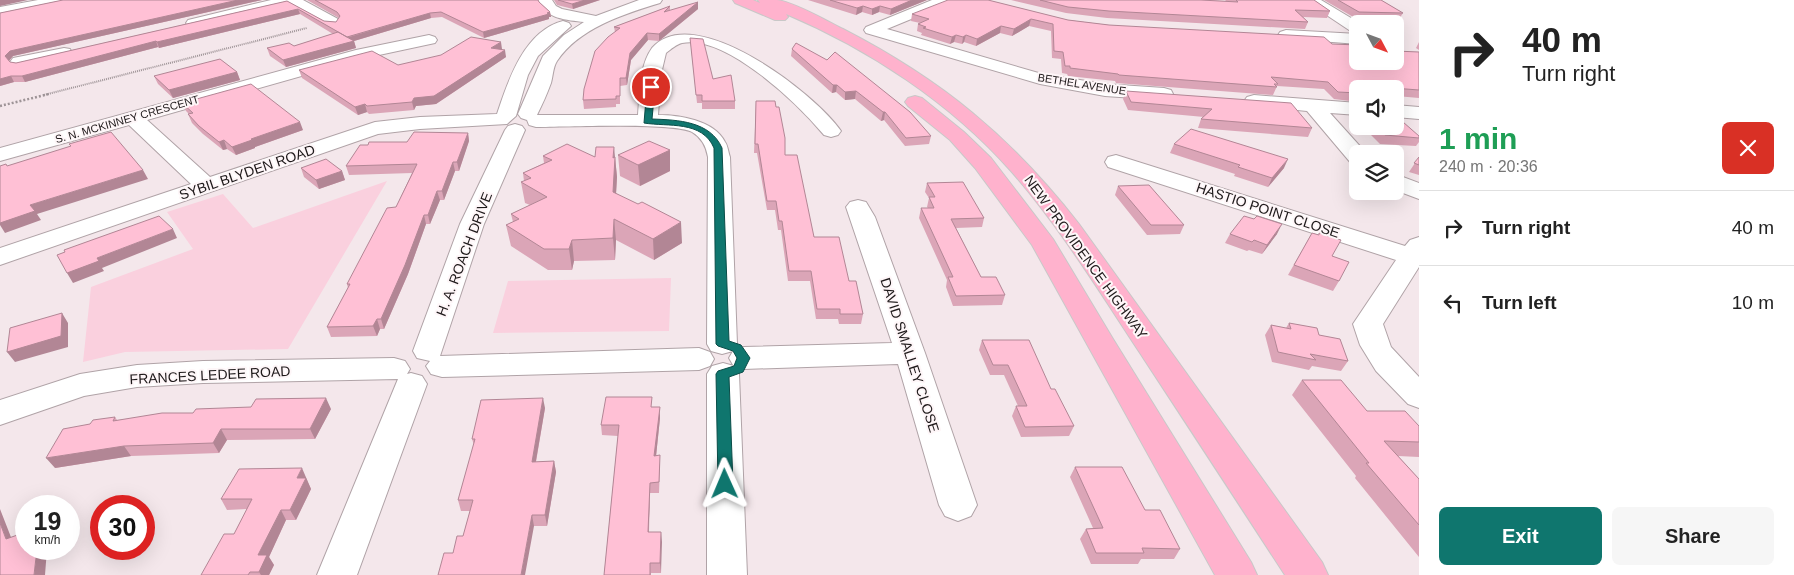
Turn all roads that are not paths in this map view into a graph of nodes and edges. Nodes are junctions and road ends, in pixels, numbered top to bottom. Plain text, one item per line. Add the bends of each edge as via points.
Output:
1 (61, 0) edge
2 (291, 0) edge
3 (545, 0) edge
4 (626, 0) edge
5 (654, 0) edge
6 (740, 0) edge
7 (765, 0) edge
8 (945, 0) edge
9 (1311, 0) edge
10 (0, 12) edge
11 (581, 17) junction
12 (600, 20) junction
13 (332, 22) edge
14 (1349, 23) edge
15 (177, 27) edge
16 (1271, 34) edge
17 (1349, 38) edge
18 (429, 40) dead end
19 (80, 49) edge
20 (19, 62) edge
21 (1184, 96) edge
22 (1233, 100) edge
23 (1313, 106) junction
24 (1349, 108) edge
25 (1404, 112) edge
26 (1419, 113) edge
27 (133, 118) junction
28 (517, 120) junction
29 (647, 121) junction
30 (831, 131) dead end
31 (1349, 147) edge
32 (0, 155) edge
33 (1116, 162) dead end
34 (1404, 185) edge
35 (207, 186) junction
36 (1419, 192) edge
37 (858, 207) dead end
38 (1417, 253) edge
39 (0, 257) edge
40 (910, 353) junction
41 (435, 359) junction
42 (722, 359) junction
43 (402, 377) junction
44 (1419, 396) edge
45 (0, 413) edge
46 (958, 505) dead end
47 (337, 575) edge
48 (727, 575) edge
49 (1237, 575) edge
50 (1308, 575) edge

1 - 10 street
2 - 13 street
2 - 15 street
3 - 11 street via 558,12
4 - 11 street
5 - 12 street
6 - 49 highway, NEW PROVIDENCE HIGHWAY via 813,32 871,67 935,117 983,163 1044,244
7 - 50 highway, NEW PROVIDENCE HIGHWAY via 827,27 884,59 962,114 1014,161 1097,269
8 - 21 street, BETHEL AVENUE via 872,30 1040,79 1105,90
9 - 14 street
11 - 12 street
11 - 28 street via 557,30 532,50 524,63
12 - 28 street via 571,38 548,62 541,83
16 - 17 street
18 - 27 street, S. N. MCKINNEY CRESCENT via 362,54
19 - 20 street
22 - 23 street
23 - 24 street
23 - 31 street
25 - 26 street
27 - 32 street, S. N. MCKINNEY CRESCENT
27 - 35 street
28 - 29 street, SYBIL BLYDEN ROAD
28 - 35 street, SYBIL BLYDEN ROAD via 375,128
28 - 41 street, H. A. ROACH DRIVE via 472,224
29 - 30 street via 658,51 676,39 699,36 719,42 752,61 808,106
29 - 42 street, SYBIL BLYDEN ROAD via 676,122 699,128 718,148
33 - 38 street, HASTIO POINT CLOSE
34 - 36 street
35 - 39 street, SYBIL BLYDEN ROAD
37 - 40 street, DAVID SMALLEY CLOSE
38 - 44 street via 1368,324 1373,344 1385,362
40 - 42 street
40 - 46 street, DAVID SMALLEY CLOSE
41 - 42 street
41 - 43 street, FRANCES LEDEE ROAD via 434,377 418,383
42 - 48 street, SYBIL BLYDEN ROAD
43 - 45 street, FRANCES LEDEE ROAD via 203,372 137,376 80,385
43 - 47 street

